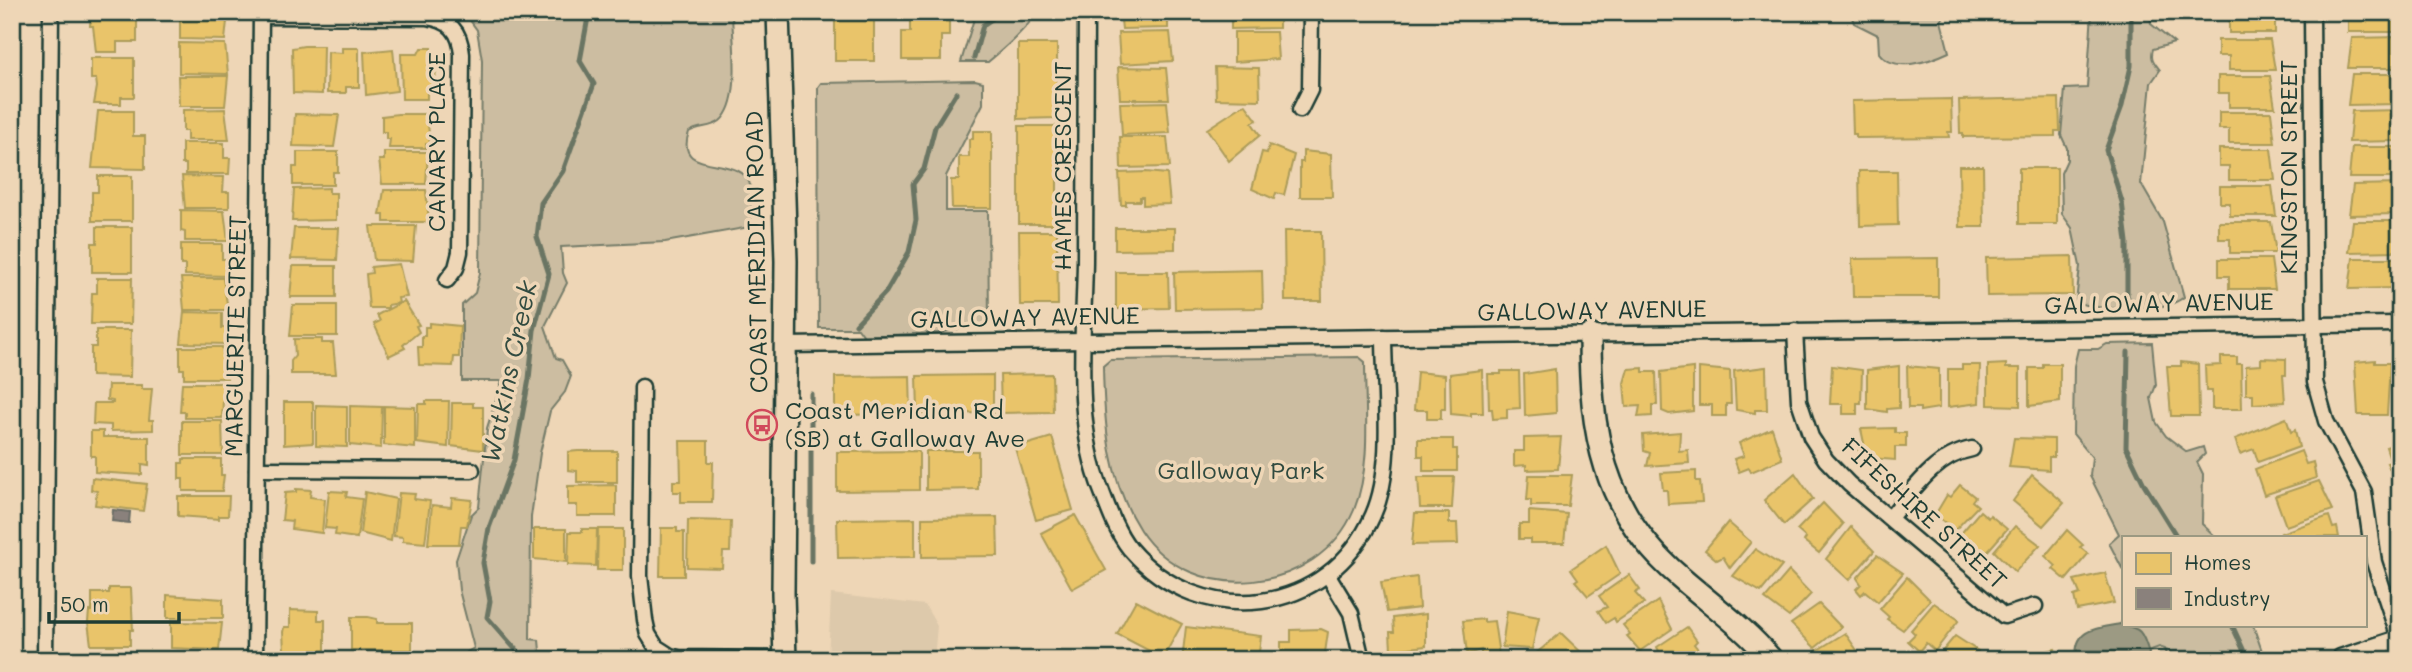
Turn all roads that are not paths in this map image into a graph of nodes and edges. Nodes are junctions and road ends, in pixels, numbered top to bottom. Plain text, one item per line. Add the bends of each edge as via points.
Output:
1 (51, 12) edge
2 (778, 12) edge
3 (1086, 12) edge
4 (1311, 12) edge
5 (2312, 12) edge
6 (261, 14) edge
7 (1300, 110) dead end
8 (447, 281) dead end
9 (2400, 324) edge
10 (2312, 325) junction
11 (1795, 331) junction
12 (1590, 334) junction
13 (1384, 337) junction
14 (1084, 340) junction
15 (785, 345) junction
16 (642, 387) dead end
17 (1972, 449) dead end
18 (257, 469) junction
19 (472, 470) dead end
20 (1890, 518) junction
21 (1328, 575) junction
22 (2035, 606) dead end
23 (2400, 641) edge
24 (785, 659) edge
25 (45, 660) edge
26 (255, 660) edge
27 (1362, 660) edge
28 (1772, 660) edge
29 (2342, 660) edge

1 - 25 street
2 - 15 main road, COAST MERIDIAN ROAD
3 - 14 street, HAMES CRESCENT
4 - 7 street via 1310,90
5 - 10 street, KINGSTON STREET
6 - 8 street, CANARY PLACE via 427,17 446,22 457,32 462,54 460,252
6 - 18 street, MARGUERITE STREET
9 - 10 street, GALLOWAY AVENUE
10 - 11 street, GALLOWAY AVENUE
10 - 23 street, KINGSTON STREET via 2318,400 2364,492 2374,562
11 - 12 street, GALLOWAY AVENUE
11 - 20 street, FIFESHIRE STREET via 1799,401 1811,437 1835,471
12 - 13 street, GALLOWAY AVENUE
12 - 28 main road via 1594,427 1607,474 1629,517 1678,576 1754,638
13 - 14 street, GALLOWAY AVENUE
13 - 21 street, HAMES CRESCENT via 1381,491 1360,542
14 - 15 street, GALLOWAY AVENUE
14 - 21 street, HAMES CRESCENT via 1085,420 1095,474 1123,538 1155,573 1201,596 1246,603 1283,597
15 - 24 main road, COAST MERIDIAN ROAD
16 - 24 street via 640,576 648,634 662,652 679,658
17 - 20 street via 1941,463
18 - 19 street
18 - 26 street, MARGUERITE STREET
20 - 22 street, FIFESHIRE STREET via 2004,615
21 - 27 street via 1351,614
23 - 29 main road

